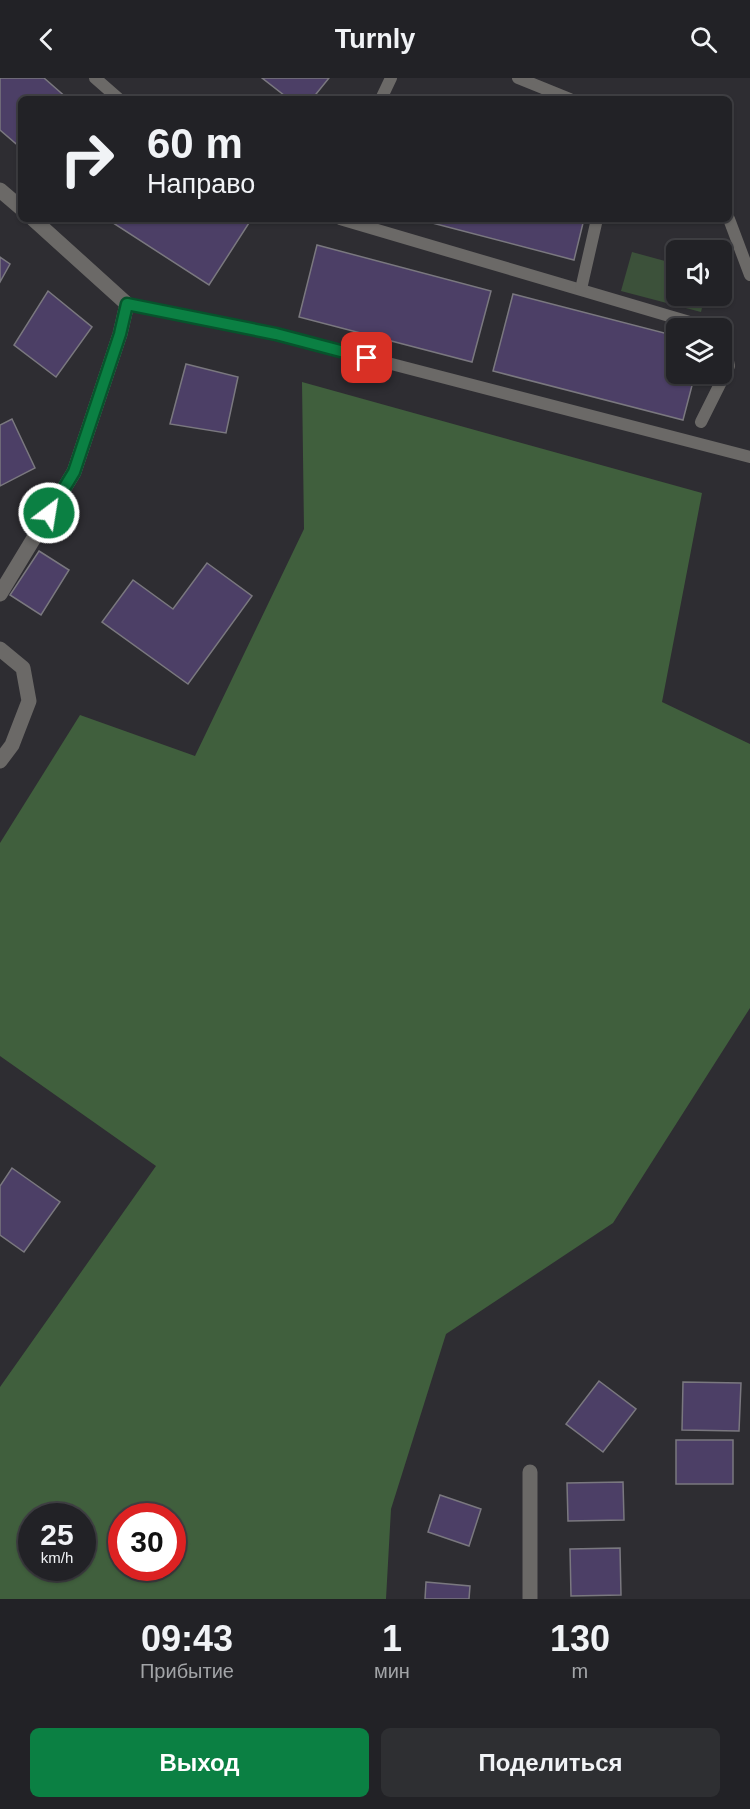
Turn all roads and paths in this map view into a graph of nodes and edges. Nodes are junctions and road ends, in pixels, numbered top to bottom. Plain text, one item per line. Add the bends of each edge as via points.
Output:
1 (95, 78) edge
2 (391, 78) edge
3 (518, 78) edge
4 (116, 96) edge
5 (382, 96) edge
6 (563, 96) edge
7 (0, 190) edge
8 (18, 205) edge
9 (36, 222) edge
10 (350, 222) edge
11 (596, 222) edge
12 (730, 222) edge
13 (750, 275) edge
14 (580, 289) junction
15 (127, 304) junction
16 (677, 318) edge
17 (720, 384) edge
18 (701, 422) dead end
19 (750, 457) edge
20 (0, 594) edge
21 (0, 649) edge
22 (0, 761) edge
23 (530, 1472) dead end
24 (530, 1599) edge

1 - 4 lane
2 - 5 lane
3 - 6 lane
7 - 8 street
9 - 15 street
10 - 14 lane
11 - 14 lane
12 - 13 lane
14 - 16 lane
15 - 19 lane via 276,334
15 - 20 street via 74,472
17 - 18 lane
21 - 22 street via 23,668 29,700 12,746
23 - 24 street

